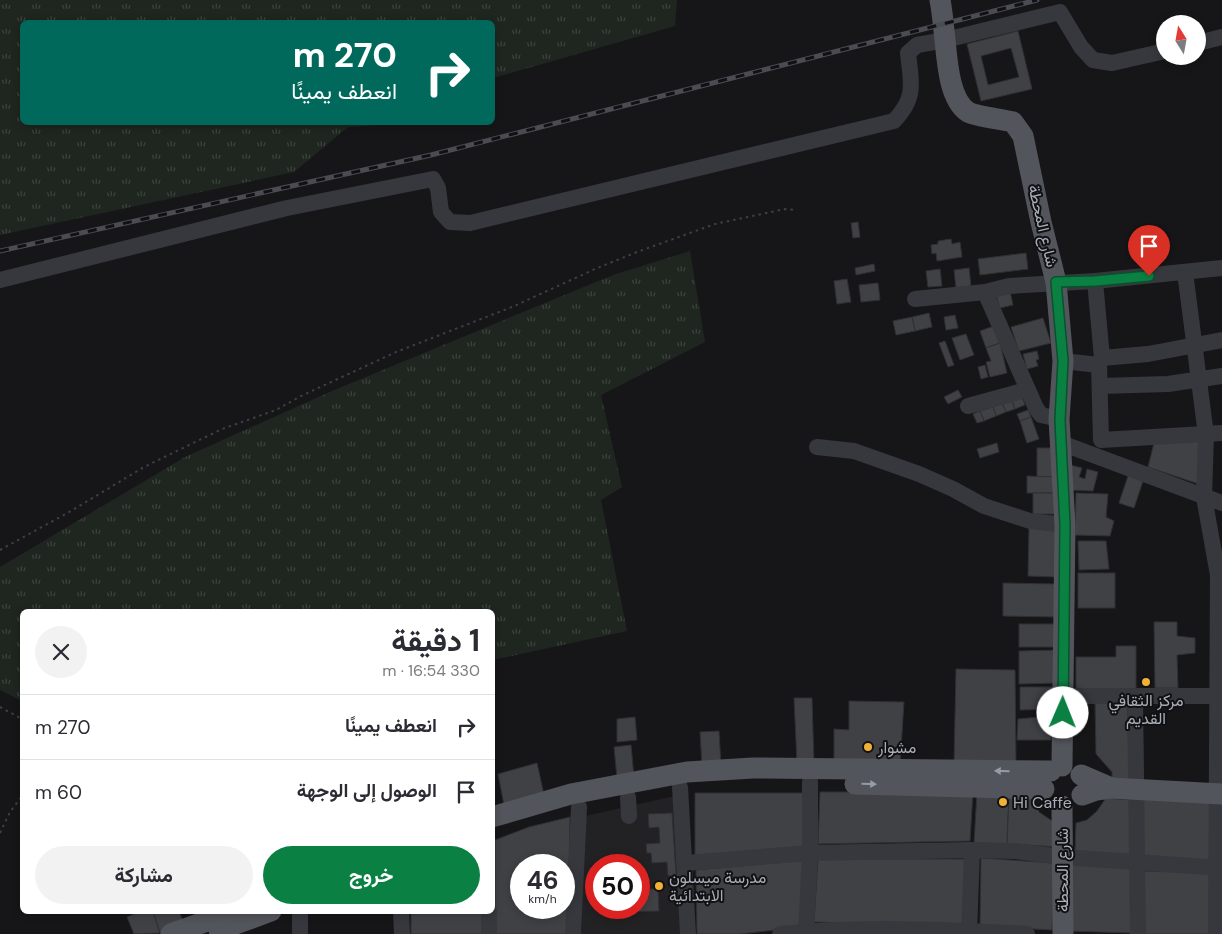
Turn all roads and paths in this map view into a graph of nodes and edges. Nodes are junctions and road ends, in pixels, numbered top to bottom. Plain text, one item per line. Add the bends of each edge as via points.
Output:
1 (940, 0) edge
2 (1222, 37) edge
3 (945, 40) junction
4 (1206, 41) edge
5 (1156, 53) edge
6 (795, 210) dead end
7 (1222, 268) edge
8 (1185, 272) junction
9 (0, 280) edge
10 (1095, 281) junction
11 (1056, 282) junction
12 (985, 292) junction
13 (916, 299) dead end
14 (1222, 340) edge
15 (1195, 346) junction
16 (1063, 361) junction
17 (1101, 361) junction
18 (1222, 376) edge
19 (1199, 380) junction
20 (1100, 386) junction
21 (1026, 390) junction
22 (968, 406) dead end
23 (1060, 420) junction
24 (1214, 434) edge
25 (1060, 443) junction
26 (817, 448) dead end
27 (1204, 496) junction
28 (1222, 503) edge
29 (1065, 525) junction
30 (0, 550) edge
31 (1220, 613) edge
32 (1063, 696) junction
33 (1136, 696) junction
34 (1219, 696) edge
35 (0, 708) edge
36 (20, 718) edge
37 (1052, 775) junction
38 (810, 782) junction
39 (1082, 785) junction
40 (680, 787) junction
41 (1137, 790) junction
42 (1219, 794) edge
43 (20, 799) edge
44 (1062, 806) junction
45 (579, 807) junction
46 (495, 816) edge
47 (495, 828) edge
48 (0, 833) edge
49 (972, 850) junction
50 (810, 853) junction
51 (1063, 856) junction
52 (685, 863) junction
53 (1138, 863) junction
54 (1219, 868) edge
55 (227, 914) edge
56 (263, 914) edge
57 (300, 914) edge
58 (401, 914) edge
59 (489, 914) edge
60 (894, 932) edge
61 (969, 932) edge
62 (806, 933) edge
63 (171, 934) edge
64 (207, 934) edge
65 (300, 934) edge
66 (402, 934) edge
67 (488, 934) edge
68 (573, 934) edge
69 (688, 934) edge
70 (780, 934) edge
71 (1026, 934) edge
72 (1063, 934) edge
73 (1138, 934) edge
74 (1216, 934) edge

1 - 3 main road
2 - 4 street
3 - 5 street via 1060,12 1081,47 1093,60 1112,63
3 - 9 street via 917,46 908,53 912,89 905,110 894,121 470,223 450,222 441,212 438,188 433,179 287,208
3 - 11 main road, شارع المحطة via 950,77 962,106 977,115 1013,122 1023,136
6 - 30 path via 785,209 715,224 595,268 512,307 396,352 276,410 222,429 144,467
7 - 8 street
8 - 10 street
8 - 15 street
10 - 11 street
10 - 17 street
11 - 12 street
11 - 16 main road, شارع المحطة
12 - 13 street
12 - 21 street
14 - 15 street
15 - 17 street
15 - 19 street
16 - 17 street
16 - 23 main road, شارع المحطة
17 - 20 street
18 - 19 street
19 - 20 street
19 - 24 street
20 - 24 street via 1101,440
21 - 22 street
21 - 23 street via 1041,415
23 - 25 main road, شارع المحطة
24 - 27 street
25 - 27 street
25 - 29 main road, شارع المحطة
26 - 29 street via 854,451 919,474 984,506 1030,521
27 - 28 street
27 - 31 street via 1218,575
29 - 32 main road, شارع المحطة
31 - 34 street
32 - 33 street
32 - 37 main road, شارع المحطة
33 - 34 street
33 - 41 street
34 - 42 street
35 - 36 path
38 -> 37 main road
37 - 39 main road via 1069,767 1076,770
37 - 44 main road via 1050,800
37 -> 46 main road via 753,768 687,772 571,794
38 - 40 main road
38 - 50 street
39 - 41 main road via 1096,790
39 - 44 main road via 1077,802
40 - 45 main road via 628,807
40 - 52 street
41 - 42 main road
41 - 53 street
42 - 54 street
43 - 48 path
44 - 51 main road, شارع المحطة
45 - 47 main road
45 - 68 street
49 - 50 street
49 - 51 street
49 - 61 street
50 - 52 street
50 - 62 street
51 - 53 street
51 - 72 main road, شارع المحطة
52 - 69 street
53 - 54 street
53 - 73 street
54 - 74 street
55 - 63 main road
56 - 64 main road
57 - 65 street
58 - 66 street
59 - 67 street
60 - 61 street
60 - 62 street
61 - 71 street
62 - 70 street

